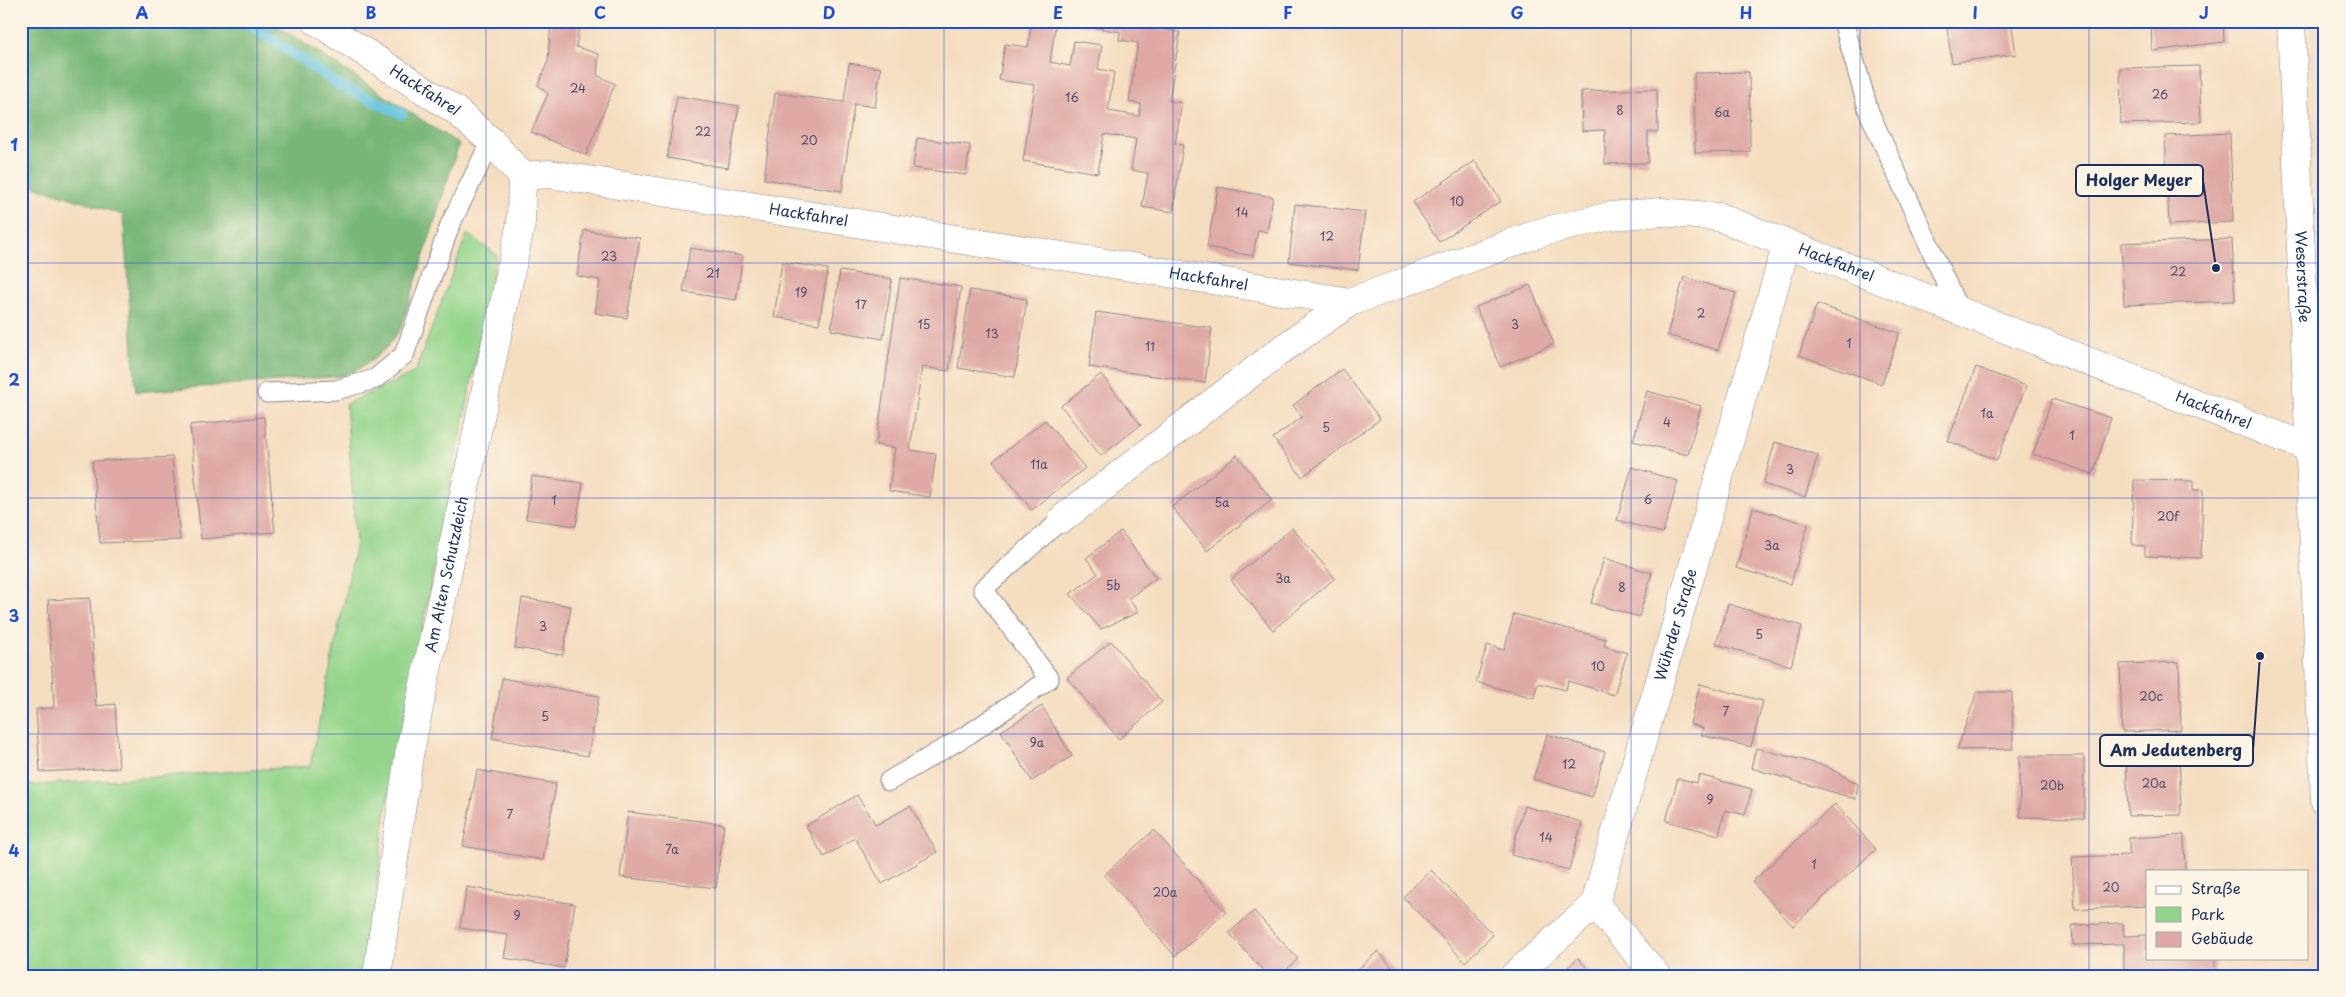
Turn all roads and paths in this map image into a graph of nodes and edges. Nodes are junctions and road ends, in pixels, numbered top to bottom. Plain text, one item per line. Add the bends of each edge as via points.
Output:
1 (316, 21) edge
2 (1843, 21) edge
3 (2291, 21) edge
4 (491, 140) junction
5 (522, 176) junction
6 (1787, 243) junction
7 (1350, 302) junction
8 (1959, 311) junction
9 (267, 393) dead end
10 (2318, 450) edge
11 (1062, 518) joint
12 (889, 781) dead end
13 (2325, 802) edge
14 (1595, 904) junction
15 (377, 976) edge
16 (1514, 976) edge
17 (1657, 976) edge

1 - 4 street, Hackfahrel via 455,110
2 - 8 lane via 1869,112
3 - 10 street, Weserstraße
4 - 5 street, Hackfahrel
4 - 9 lane via 450,225 404,355 375,379 344,388
5 - 7 street, Hackfahrel via 560,176
5 - 15 street, Am Alten Schutzdeich via 521,223 408,755
6 - 7 street, Hackfahrel via 1719,217 1662,212 1610,216 1542,232
6 - 8 street, Hackfahrel
6 - 14 street, Wührder Straße
7 - 11 street, Hackfahrel via 1281,350
8 - 10 street, Hackfahrel
10 - 13 street, Weserstraße
11 - 12 lane via 984,589 1049,678 969,734
14 - 16 street
14 - 17 street

